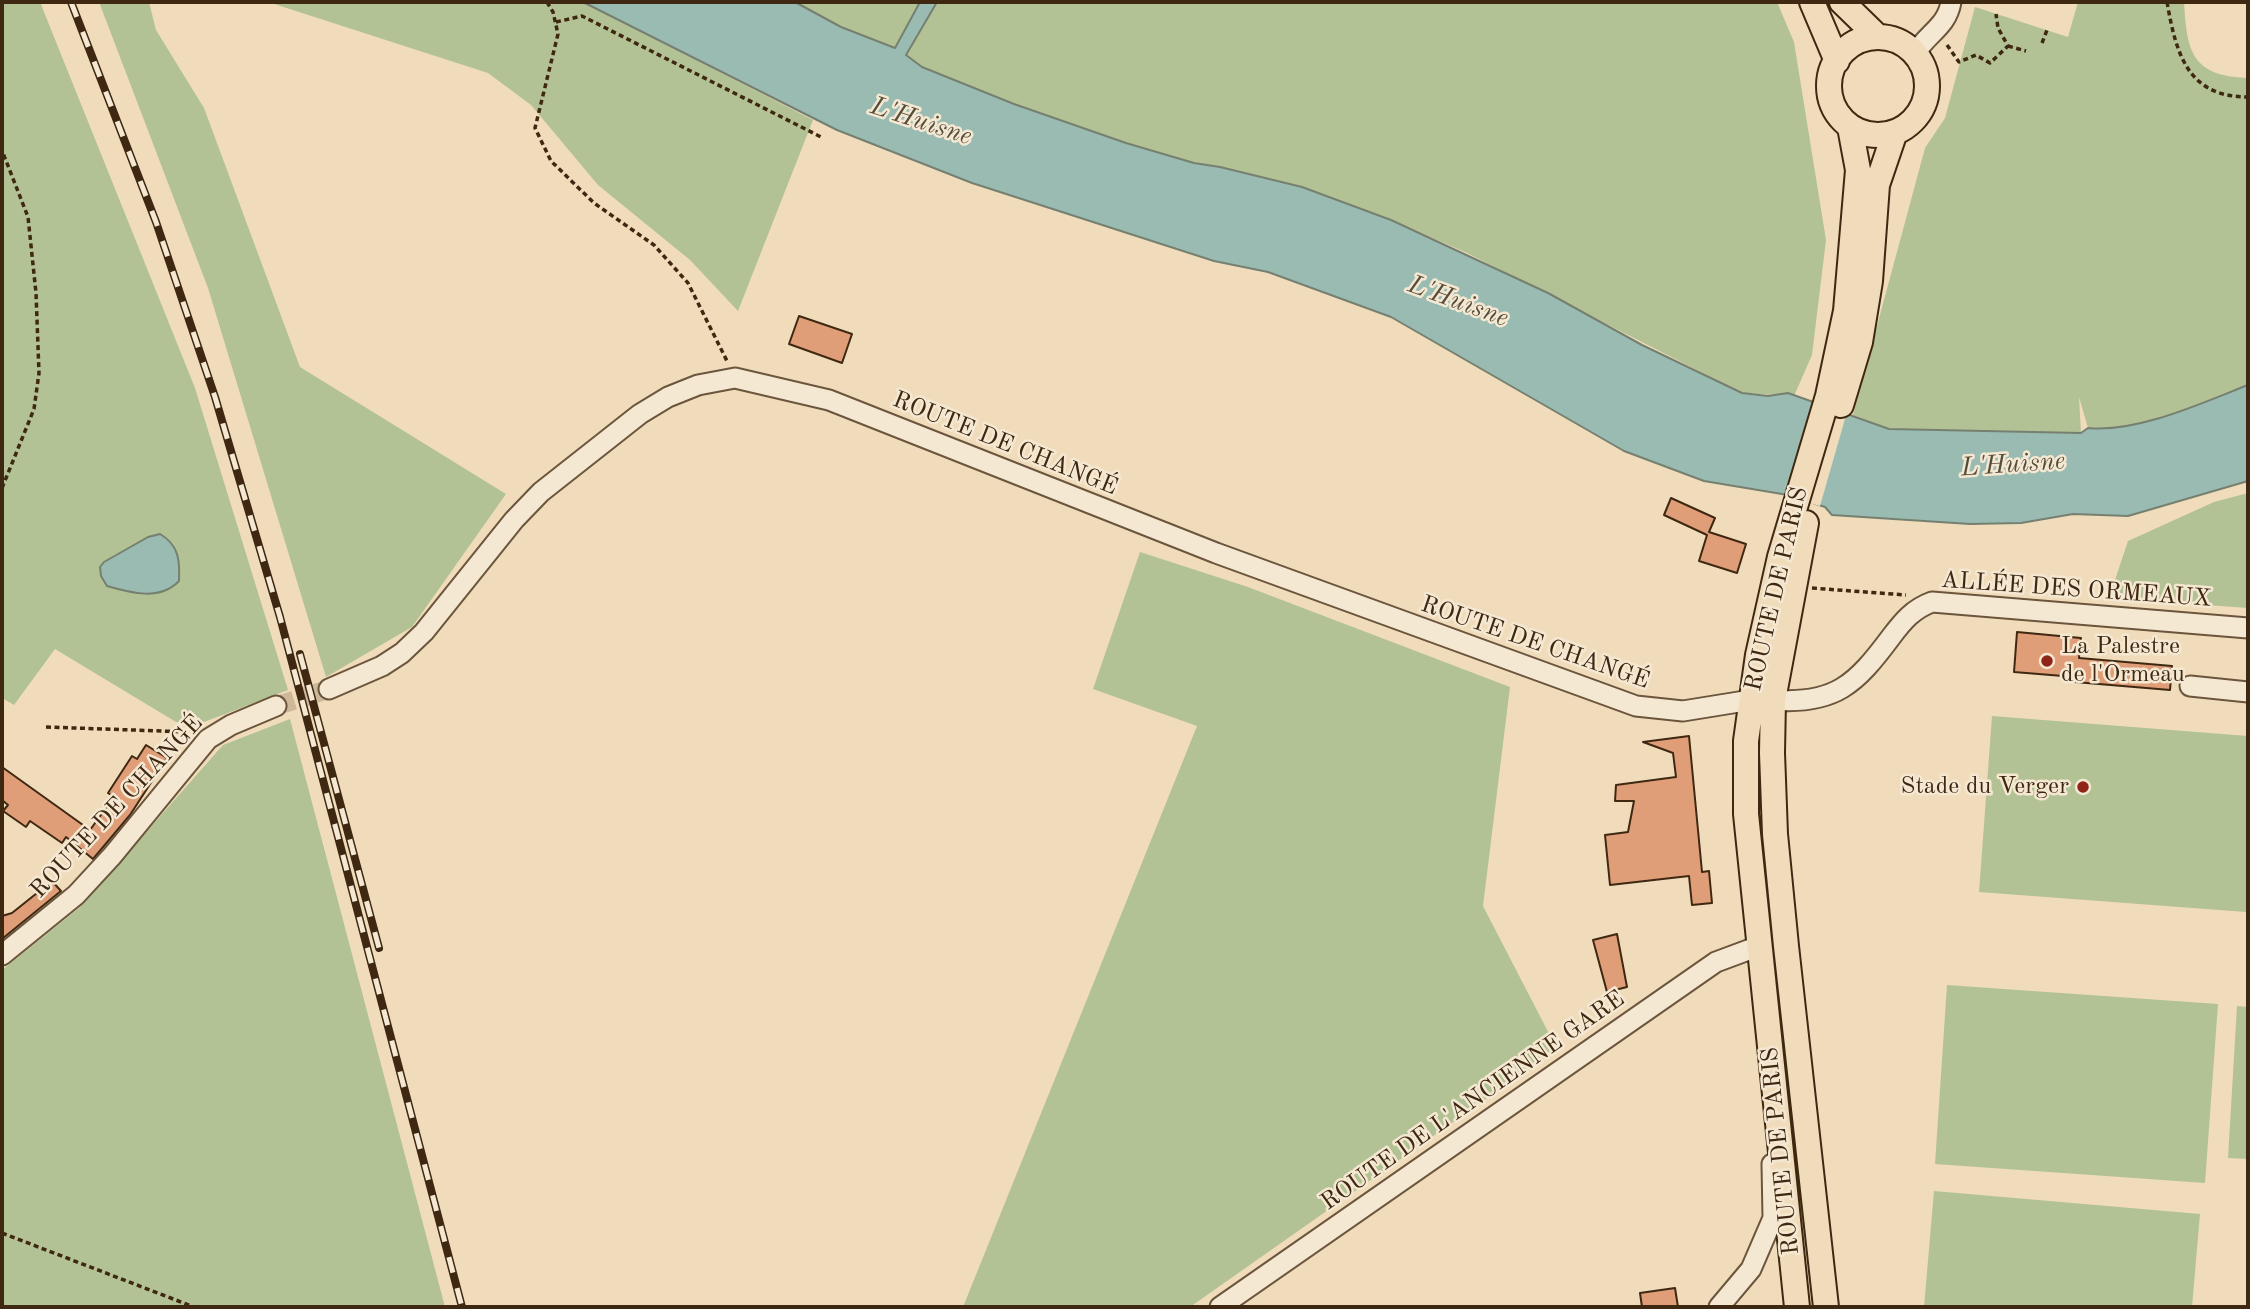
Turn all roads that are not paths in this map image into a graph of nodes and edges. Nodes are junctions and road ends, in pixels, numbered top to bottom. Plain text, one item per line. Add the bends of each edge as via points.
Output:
1 (1812, 2) edge
2 (1842, 2) edge
3 (1951, 2) edge
4 (1878, 37) junction
5 (1915, 54) junction
6 (1837, 61) junction
7 (1850, 127) junction
8 (1895, 132) junction
9 (1835, 399) junction
10 (1799, 516) junction
11 (2248, 628) edge
12 (2190, 686) dead end
13 (329, 689) tunnel mouth
14 (2248, 692) edge
15 (1762, 700) junction
16 (275, 706) tunnel mouth
17 (1759, 946) junction
18 (2, 955) edge
19 (1778, 1125) junction
20 (1220, 1307) edge
21 (1719, 1307) edge
22 (1797, 1307) edge
23 (1826, 1307) edge

1 - 6 main road
2 - 4 main road
3 - 5 street via 1938,31 1920,44
4 - 5 main road via 1904,45
4 - 6 main road via 1852,45
5 - 8 main road via 1925,75 1925,98 1919,113
6 - 7 main road via 1829,85 1831,101
7 - 8 main road via 1872,135
7 - 9 main road, ROUTE DE PARIS via 1858,170
8 - 9 main road, ROUTE DE PARIS via 1877,185 1860,342
9 - 10 main road, ROUTE DE PARIS
10 - 15 main road, ROUTE DE PARIS via 1793,584
10 - 15 main road, ROUTE DE PARIS via 1758,654
11 - 15 street, ALLÉE DES ORMEAUX via 1931,601 1916,607 1869,666 1839,692 1824,698
12 - 14 street
13 - 15 street, ROUTE DE CHANGÉ via 402,653 541,492 640,414 698,385 735,378 829,400 1216,554 1636,706 1683,711
15 - 17 main road, ROUTE DE PARIS via 1746,741 1746,814
15 - 23 main road, ROUTE DE PARIS
16 - 18 street, ROUTE DE CHANGÉ via 208,739 76,895
17 - 19 main road, ROUTE DE PARIS
17 - 20 street, ROUTE DE L'ANCIENNE GARE via 1716,962
19 - 21 street via 1772,1148 1773,1218 1752,1269
19 - 22 main road, ROUTE DE PARIS

